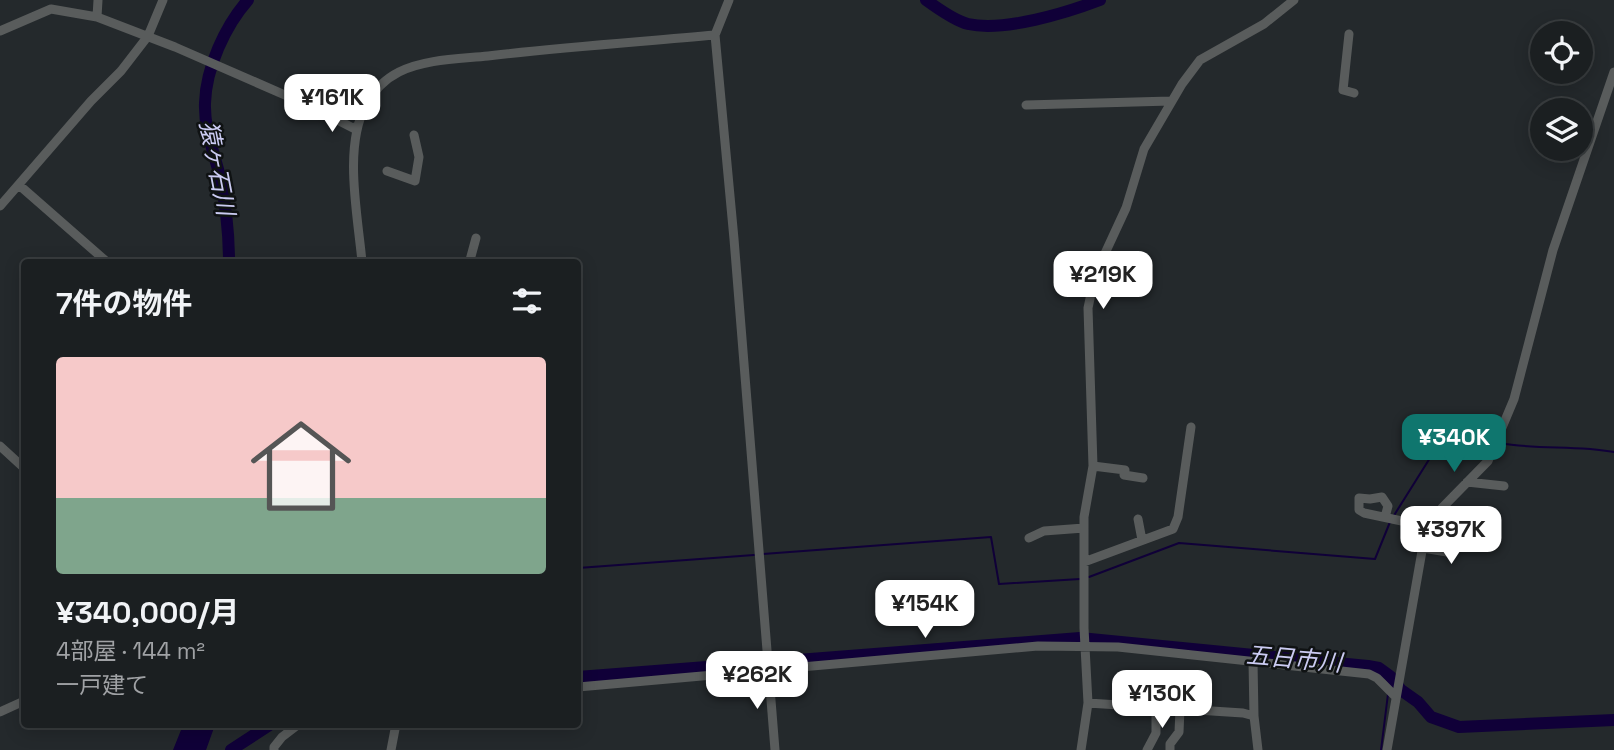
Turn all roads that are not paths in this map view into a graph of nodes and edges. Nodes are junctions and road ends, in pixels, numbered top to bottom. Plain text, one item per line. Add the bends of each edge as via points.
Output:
1 (99, 0) edge
2 (163, 0) edge
3 (1294, 0) edge
4 (727, 4) edge
5 (97, 16) junction
6 (0, 31) edge
7 (1349, 34) dead end
8 (715, 35) junction
9 (148, 36) junction
10 (1614, 72) edge
11 (1354, 93) dead end
12 (1171, 101) junction
13 (1026, 105) dead end
14 (357, 127) junction
15 (414, 135) dead end
16 (387, 171) dead end
17 (19, 185) junction
18 (0, 206) edge
19 (476, 238) dead end
20 (104, 259) edge
21 (362, 259) edge
22 (470, 259) edge
23 (1191, 427) dead end
24 (0, 446) edge
25 (21, 465) edge
26 (1093, 466) junction
27 (1143, 478) dead end
28 (1467, 482) junction
29 (1504, 486) dead end
30 (1385, 517) dead end
31 (1138, 519) dead end
32 (1430, 527) junction
33 (1084, 528) junction
34 (1029, 538) dead end
35 (1451, 538) dead end
36 (1142, 540) junction
37 (1423, 548) junction
38 (1084, 562) junction
39 (1085, 645) junction
40 (1253, 662) junction
41 (768, 670) junction
42 (581, 687) edge
43 (1397, 694) junction
44 (21, 702) edge
45 (1087, 703) junction
46 (1156, 707) junction
47 (1180, 709) junction
48 (0, 712) edge
49 (1254, 716) junction
50 (294, 728) edge
51 (395, 728) edge
52 (274, 750) edge
53 (391, 750) edge
54 (775, 750) edge
55 (1081, 750) edge
56 (1147, 750) edge
57 (1170, 750) edge
58 (1258, 750) edge
59 (1387, 750) edge

1 - 5 street
2 - 9 street
3 - 12 street via 1264,24 1200,60
4 - 8 street
5 - 6 street via 51,9
5 - 9 street
7 - 11 street via 1343,90
8 - 14 street via 415,66 379,86
8 - 41 street
9 - 14 street
9 - 17 street
10 - 28 street via 1553,250 1514,398 1488,461
12 - 13 street
12 - 26 street via 1144,149 1126,208 1095,275 1088,308
14 - 21 street via 355,191
15 - 16 street via 419,157 415,181
17 - 18 street
17 - 20 street
19 - 22 street
23 - 36 street via 1178,517 1173,528
24 - 25 street
26 - 27 street via 1125,470 1124,475
26 - 33 street
28 - 29 street
28 - 32 street
30 - 32 street
31 - 36 street
32 - 37 street
33 - 34 street via 1044,531
33 - 38 street
35 - 37 street via 1447,552
36 - 38 street
37 - 43 street
38 - 39 street
39 - 40 street
39 - 41 street
39 - 45 street
40 - 43 street via 1369,674
40 - 49 street
41 - 42 street
41 - 54 street
43 - 59 street
44 - 48 street
45 - 46 street
45 - 55 street
46 - 47 street
46 - 56 street via 1156,733
47 - 49 street
47 - 57 street via 1179,732
49 - 58 street
50 - 52 street
51 - 53 street

